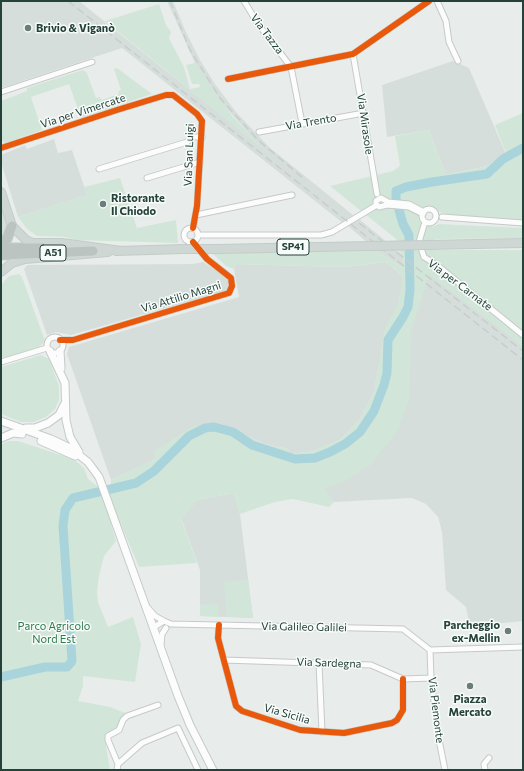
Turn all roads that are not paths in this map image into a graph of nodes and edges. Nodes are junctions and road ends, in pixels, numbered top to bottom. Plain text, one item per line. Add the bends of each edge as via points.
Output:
1 (244, 1) edge
2 (429, 1) edge
3 (437, 1) edge
4 (353, 54) junction
5 (458, 61) dead end
6 (92, 62) dead end
7 (291, 67) junction
8 (228, 79) dead end
9 (1, 92) edge
10 (173, 95) joint
11 (364, 113) junction
12 (302, 123) junction
13 (259, 132) dead end
14 (202, 137) junction
15 (1, 148) edge
16 (200, 162) junction
17 (98, 169) dead end
18 (147, 178) dead end
19 (1, 192) edge
20 (292, 195) dead end
21 (377, 200) junction
22 (387, 203) junction
23 (423, 213) junction
24 (196, 215) junction
25 (435, 217) junction
26 (425, 223) junction
27 (523, 223) edge
28 (12, 226) junction
29 (194, 228) junction
30 (198, 235) junction
31 (1, 242) edge
32 (193, 242) junction
33 (523, 243) edge
34 (1, 248) edge
35 (92, 251) junction
36 (121, 251) junction
37 (1, 255) edge
38 (1, 272) edge
39 (523, 335) edge
40 (60, 340) junction
41 (73, 340) junction
42 (49, 349) junction
43 (61, 349) junction
44 (1, 362) edge
45 (63, 376) junction
46 (65, 402) junction
47 (1, 421) edge
48 (1, 426) edge
49 (15, 426) junction
50 (22, 434) junction
51 (1, 438) edge
52 (81, 456) junction
53 (99, 477) junction
54 (146, 606) junction
55 (164, 622) junction
56 (172, 624) junction
57 (219, 625) junction
58 (154, 627) junction
59 (166, 628) junction
60 (523, 646) edge
61 (161, 648) junction
62 (430, 650) junction
63 (224, 660) junction
64 (319, 663) junction
65 (403, 678) junction
66 (431, 678) junction
67 (158, 705) dead end
68 (322, 732) junction
69 (489, 758) dead end
70 (118, 767) edge
71 (198, 770) edge
72 (213, 770) edge
73 (445, 770) edge
74 (484, 770) edge

1 - 7 street, Via Tazza
2 - 4 street
3 - 5 street via 446,21 449,42
4 - 7 street
4 - 11 street, Via Mirasole
6 - 9 street
7 - 8 street
7 - 12 street
10 - 14 street, Via San Luigi via 200,117 203,126
10 - 15 street, Via per Vimercate via 117,110
11 - 12 street, Via Trento
11 - 21 street, Via Mirasole
12 - 13 street, Via Trento
14 - 16 street, Via San Luigi
14 - 17 street, Via San Luigi via 194,137 187,142
16 - 18 street, Via San Luigi
16 - 24 street, Via San Luigi
19 - 28 main road
20 - 24 street
21 - 22 street
21 - 22 street via 380,207
21 - 30 street via 372,210 358,215 327,234
22 - 23 street via 415,206
23 - 25 street via 431,210
23 - 26 street
24 - 29 street, Via San Luigi
25 - 26 street via 432,222
25 - 27 street
26 - 39 street, Via per Carnate via 419,242 424,257
28 - 31 highway via 8,237
28 - 36 main road via 20,236 31,242 62,243
29 - 30 street
29 - 32 street via 186,229 184,236 188,242
30 - 32 street
32 - 41 street, Via Attilio Magni via 207,259 231,278 232,286 229,293
33 - 36 main road, SP41, bridge
34 - 35 highway, A51
35 - 36 main road, SP41
35 - 37 highway, A51
36 - 38 main road via 25,259 12,263
40 - 41 street, Via Attilio Magni
40 - 42 street via 56,337 51,338 48,341
40 - 43 street
41 - 43 street, Via Attilio Magni
42 - 43 street via 55,353
42 - 44 street
42 - 45 main road
43 - 45 main road
45 - 46 main road via 66,386
46 - 49 main road via 58,415 48,423 31,428
46 - 52 main road via 68,430
47 - 49 main road
48 - 50 main road
49 - 52 main road via 65,445
50 - 51 main road via 13,433
50 - 53 main road via 74,456
52 - 53 main road
53 - 54 main road
54 - 55 street, Via Galileo Galilei
54 - 58 main road
55 - 56 street, Via Galileo Galilei
55 - 58 street
56 - 57 street, Via Galileo Galilei
56 - 59 street
57 - 62 street, Via Galileo Galilei via 403,629
57 - 63 street, Via Sicilia via 218,638
58 - 59 street
58 - 61 main road
59 - 61 street via 162,634
60 - 62 street
61 - 72 main road via 190,726
62 - 66 street, Via Piemonte
63 - 64 street, Via Sardegna
63 - 68 street, Via Sicilia via 239,709 300,730
64 - 65 street, Via Sardegna via 376,666
64 - 68 street
65 - 66 street, Via Sardegna
65 - 68 street, Via Sicilia via 403,710 397,720 357,731
66 - 73 street, Via Piemonte
67 - 70 street via 127,716 119,730 108,736
69 - 74 street via 484,764
70 - 71 street via 142,743 178,728

